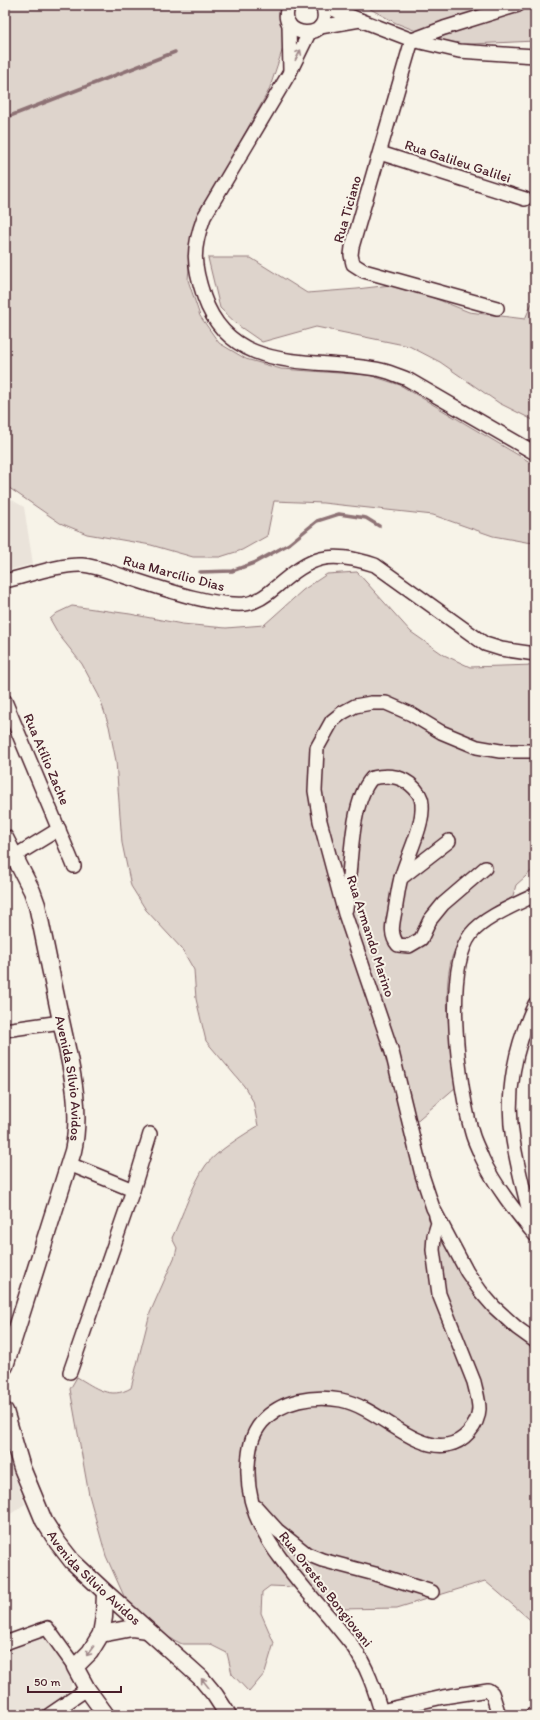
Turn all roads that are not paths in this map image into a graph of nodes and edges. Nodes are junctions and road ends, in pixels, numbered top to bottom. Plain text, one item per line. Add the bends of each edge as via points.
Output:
1 (322, 5) edge
2 (518, 5) edge
3 (287, 11) edge
4 (360, 20) junction
5 (315, 30) junction
6 (412, 40) junction
7 (535, 56) edge
8 (290, 72) junction
9 (380, 153) junction
10 (525, 200) dead end
11 (497, 308) dead end
12 (535, 453) edge
13 (5, 581) edge
14 (535, 654) edge
15 (5, 701) edge
16 (535, 751) edge
17 (59, 829) junction
18 (5, 838) edge
19 (450, 841) dead end
20 (10, 859) edge
21 (74, 866) dead end
22 (485, 868) dead end
23 (401, 878) junction
24 (535, 895) edge
25 (346, 914) junction
26 (535, 1004) edge
27 (61, 1022) junction
28 (5, 1030) edge
29 (150, 1134) dead end
30 (69, 1164) junction
31 (133, 1190) junction
32 (434, 1208) junction
33 (535, 1235) edge
34 (535, 1341) edge
35 (5, 1365) edge
36 (70, 1372) dead end
37 (5, 1412) edge
38 (252, 1502) junction
39 (432, 1592) dead end
40 (105, 1593) junction
41 (147, 1630) junction
42 (101, 1634) junction
43 (5, 1643) edge
44 (75, 1667) junction
45 (87, 1690) junction
46 (382, 1713) edge
47 (49, 1715) edge
48 (106, 1715) edge
49 (228, 1715) edge
50 (499, 1715) edge

1 - 4 street
1 - 5 street via 324,16
2 - 6 street
3 - 5 street via 298,32
3 - 8 street
4 - 5 street
4 - 6 street
8 -> 5 street
6 - 7 street via 459,51
6 - 9 street, Rua Ticiano
8 - 12 street via 207,211 198,233 195,264 211,312 227,334 250,350 287,361 393,373
9 - 10 street, Rua Galileu Galilei
9 - 11 street, Rua Ticiano via 352,247 353,264 364,271
13 - 14 street, Rua Marcílio Dias via 81,565 182,594 226,604 250,604 262,598 302,566 326,558 342,557 375,565 485,644 501,650
15 - 17 street, Rua Atílio Zache
16 - 25 street, Rua Armando Marino via 500,751 477,747 441,732 386,703 355,706 332,721 317,748 315,792 320,822
17 - 20 street
17 - 21 street, Rua Atílio Zache
18 - 20 main road, Avenida Sílvio Avidos
19 - 23 street
20 - 27 main road, Avenida Sílvio Avidos via 32,890 37,905
22 - 23 street via 443,904 430,920 421,939 415,944 402,946 394,940 392,929
23 - 25 street via 420,818 420,797 404,780 393,776 372,778 359,803
24 - 33 street via 489,918 471,934 456,972 455,1027 465,1104 472,1133 496,1184
25 - 32 street, Rua Armando Marino via 392,1052 422,1175
26 - 33 street via 516,1058 511,1084 510,1111 513,1140
27 - 28 street
27 - 30 main road, Avenida Sílvio Avidos via 77,1113 76,1138
29 - 31 street
30 - 31 street
30 - 35 main road, Avenida Sílvio Avidos
31 - 36 street
32 - 34 street, Rua Armando Marino via 481,1292 508,1320
32 - 38 street, Rua Orestes Bongiovani via 438,1223 433,1250 439,1294 478,1397 479,1408 472,1428 457,1442 432,1446 353,1403 315,1399 288,1404 266,1417 257,1428 249,1448 248,1486
37 - 40 main road, Avenida Sílvio Avidos via 22,1468 44,1521 72,1561
38 - 39 street via 277,1530 307,1554
38 - 46 street, Rua Orestes Bongiovani via 269,1544 362,1658
40 - 41 main road, Avenida Sílvio Avidos
40 - 42 main road
41 - 42 main road via 132,1628
49 -> 41 main road, Avenida Sílvio Avidos via 201,1678
42 -> 44 main road via 90,1652
43 - 44 street via 47,1628
44 - 45 main road
45 - 47 street
45 - 48 main road
46 - 50 street via 488,1690 492,1693

